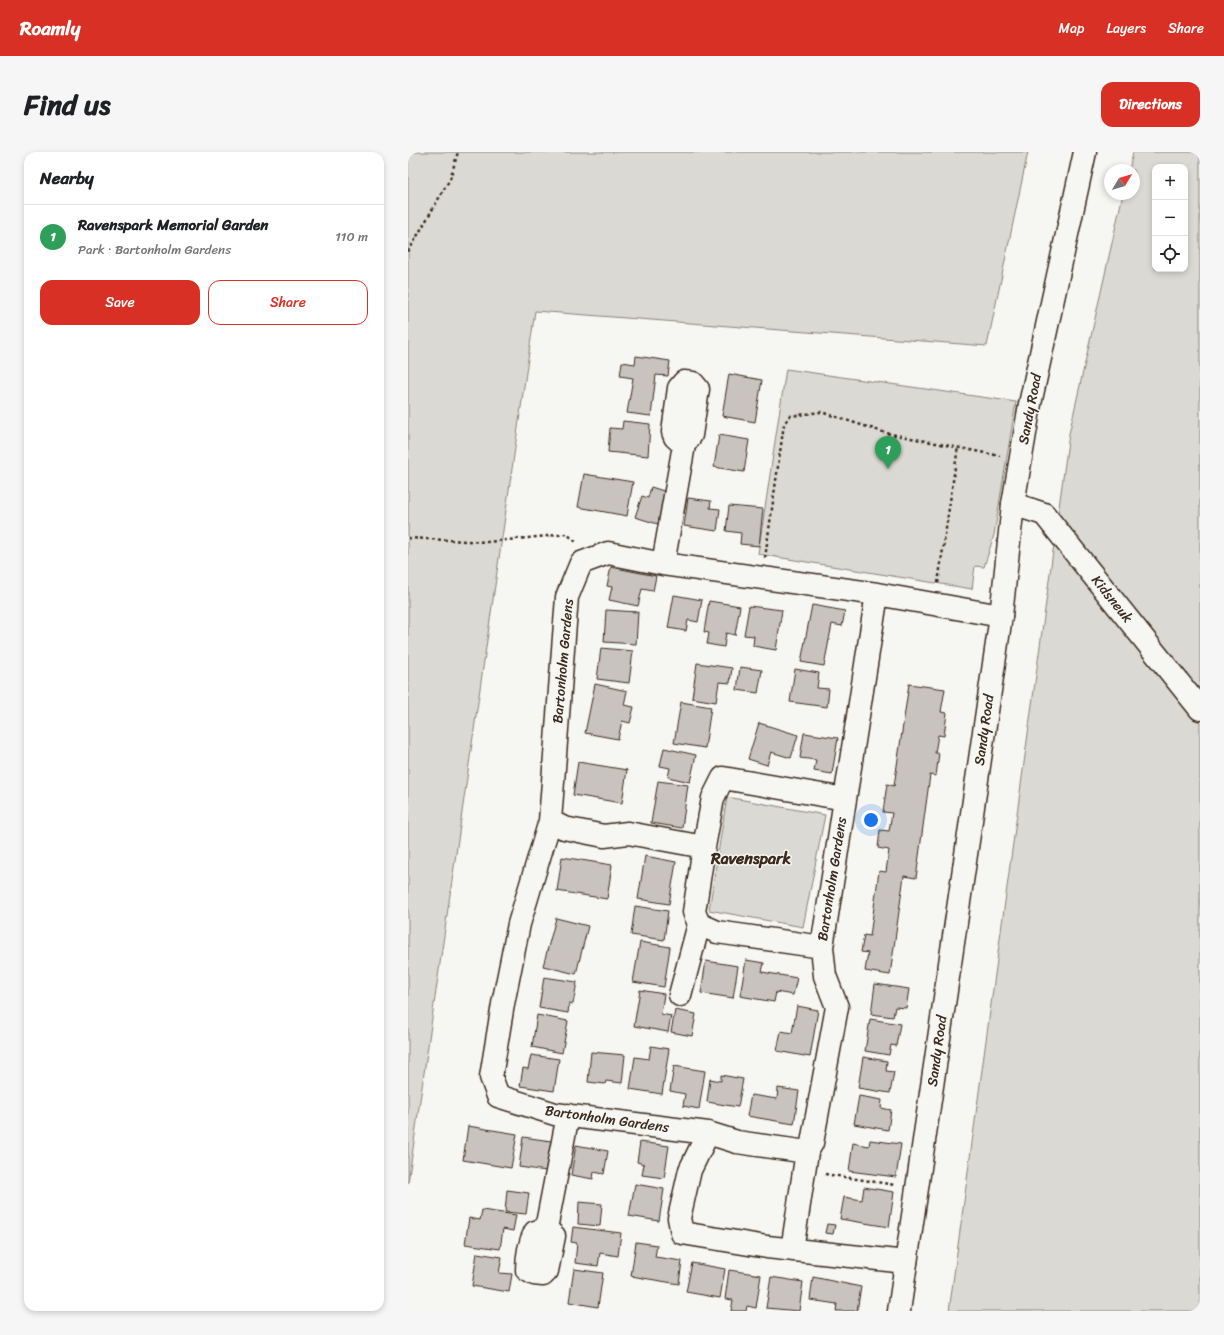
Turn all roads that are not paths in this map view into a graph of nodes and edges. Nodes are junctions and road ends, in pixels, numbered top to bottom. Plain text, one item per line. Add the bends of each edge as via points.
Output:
1 (1085, 152) edge
2 (684, 445) dead end
3 (1013, 504) junction
4 (663, 564) junction
5 (877, 594) junction
6 (1001, 616) junction
7 (1200, 709) edge
8 (845, 799) junction
9 (550, 821) junction
10 (704, 847) junction
11 (699, 924) junction
12 (822, 947) junction
13 (680, 995) dead end
14 (568, 1116) junction
15 (708, 1133) junction
16 (806, 1161) junction
17 (546, 1229) dead end
18 (792, 1250) junction
19 (906, 1262) junction
20 (899, 1311) edge

1 - 3 street, Sandy Road via 1030,404
2 - 4 street
3 - 6 street, Sandy Road
3 - 7 street, Kidsneuk via 1044,514
4 - 5 street, Bartonholm Gardens
4 - 9 street, Bartonholm Gardens via 608,553 581,563 567,597
5 - 6 street, Bartonholm Gardens
5 - 8 street, Bartonholm Gardens
6 - 19 street, Sandy Road
8 - 10 street, Bartonholm Gardens via 724,778 713,798
8 - 12 street, Bartonholm Gardens
9 - 10 street via 564,828 604,836 628,833
9 - 14 street, Bartonholm Gardens via 519,924 491,1077 498,1096
10 - 11 street, Bartonholm Gardens via 694,912
11 - 12 street, Bartonholm Gardens via 717,932
11 - 13 street
12 - 16 street via 825,976 837,1007 812,1143
14 - 15 street, Bartonholm Gardens
14 - 17 street
15 - 16 street, Bartonholm Gardens
15 - 18 street via 690,1170 679,1218 682,1233
16 - 18 street
18 - 19 street
19 - 20 street, Sandy Road

